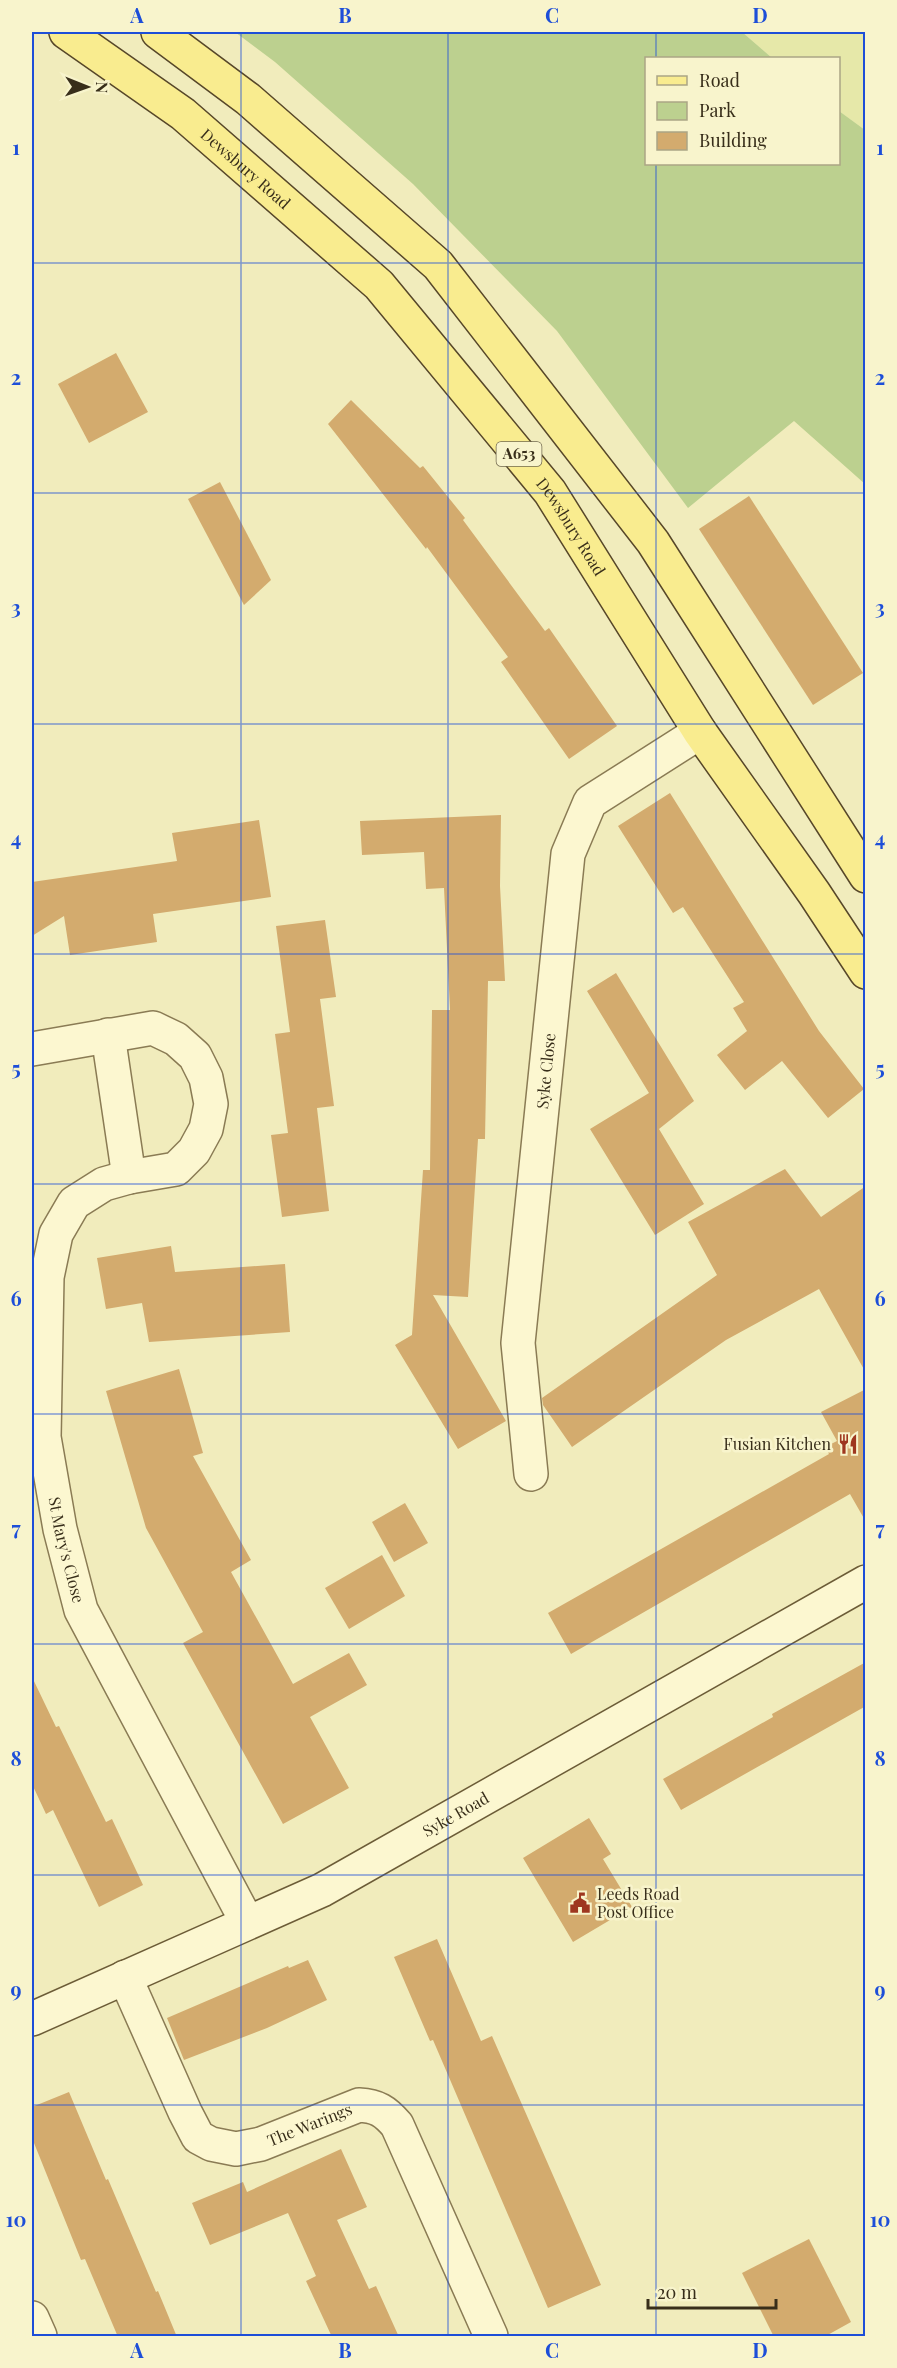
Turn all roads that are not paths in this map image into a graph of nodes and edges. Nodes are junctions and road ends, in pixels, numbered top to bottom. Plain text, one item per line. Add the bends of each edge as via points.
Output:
1 (66, 32) edge
2 (158, 32) edge
3 (700, 732) junction
4 (866, 876) edge
5 (866, 972) edge
6 (108, 1035) junction
7 (32, 1049) edge
8 (129, 1177) junction
9 (531, 1474) dead end
10 (866, 1582) edge
11 (247, 1922) junction
12 (125, 1977) junction
13 (32, 2019) edge
14 (32, 2318) edge
15 (39, 2337) edge
16 (491, 2337) edge

1 - 3 main road, Dewsbury Road / A653 via 183,114 379,285 550,492
2 - 4 main road via 248,99 438,265 653,542
3 - 5 main road, Dewsbury Road / A653
3 - 9 street, Syke Close via 590,802 568,854 518,1343
6 - 7 street, St Mary's Close
6 - 8 street
6 - 8 street, St Mary's Close via 153,1028 176,1039 195,1056 206,1078 211,1104 206,1129 195,1151 176,1168
8 - 11 street, St Mary's Close via 104,1184 74,1203 56,1234 47,1277 44,1437 60,1529 81,1610
10 - 11 street, Syke Road via 322,1890
11 - 12 street, Syke Road
12 - 13 street, Syke Road
12 - 16 street, The Warings via 185,2112 198,2137 211,2144 236,2150 261,2144 358,2105 375,2106 387,2113 397,2125
14 - 15 street

